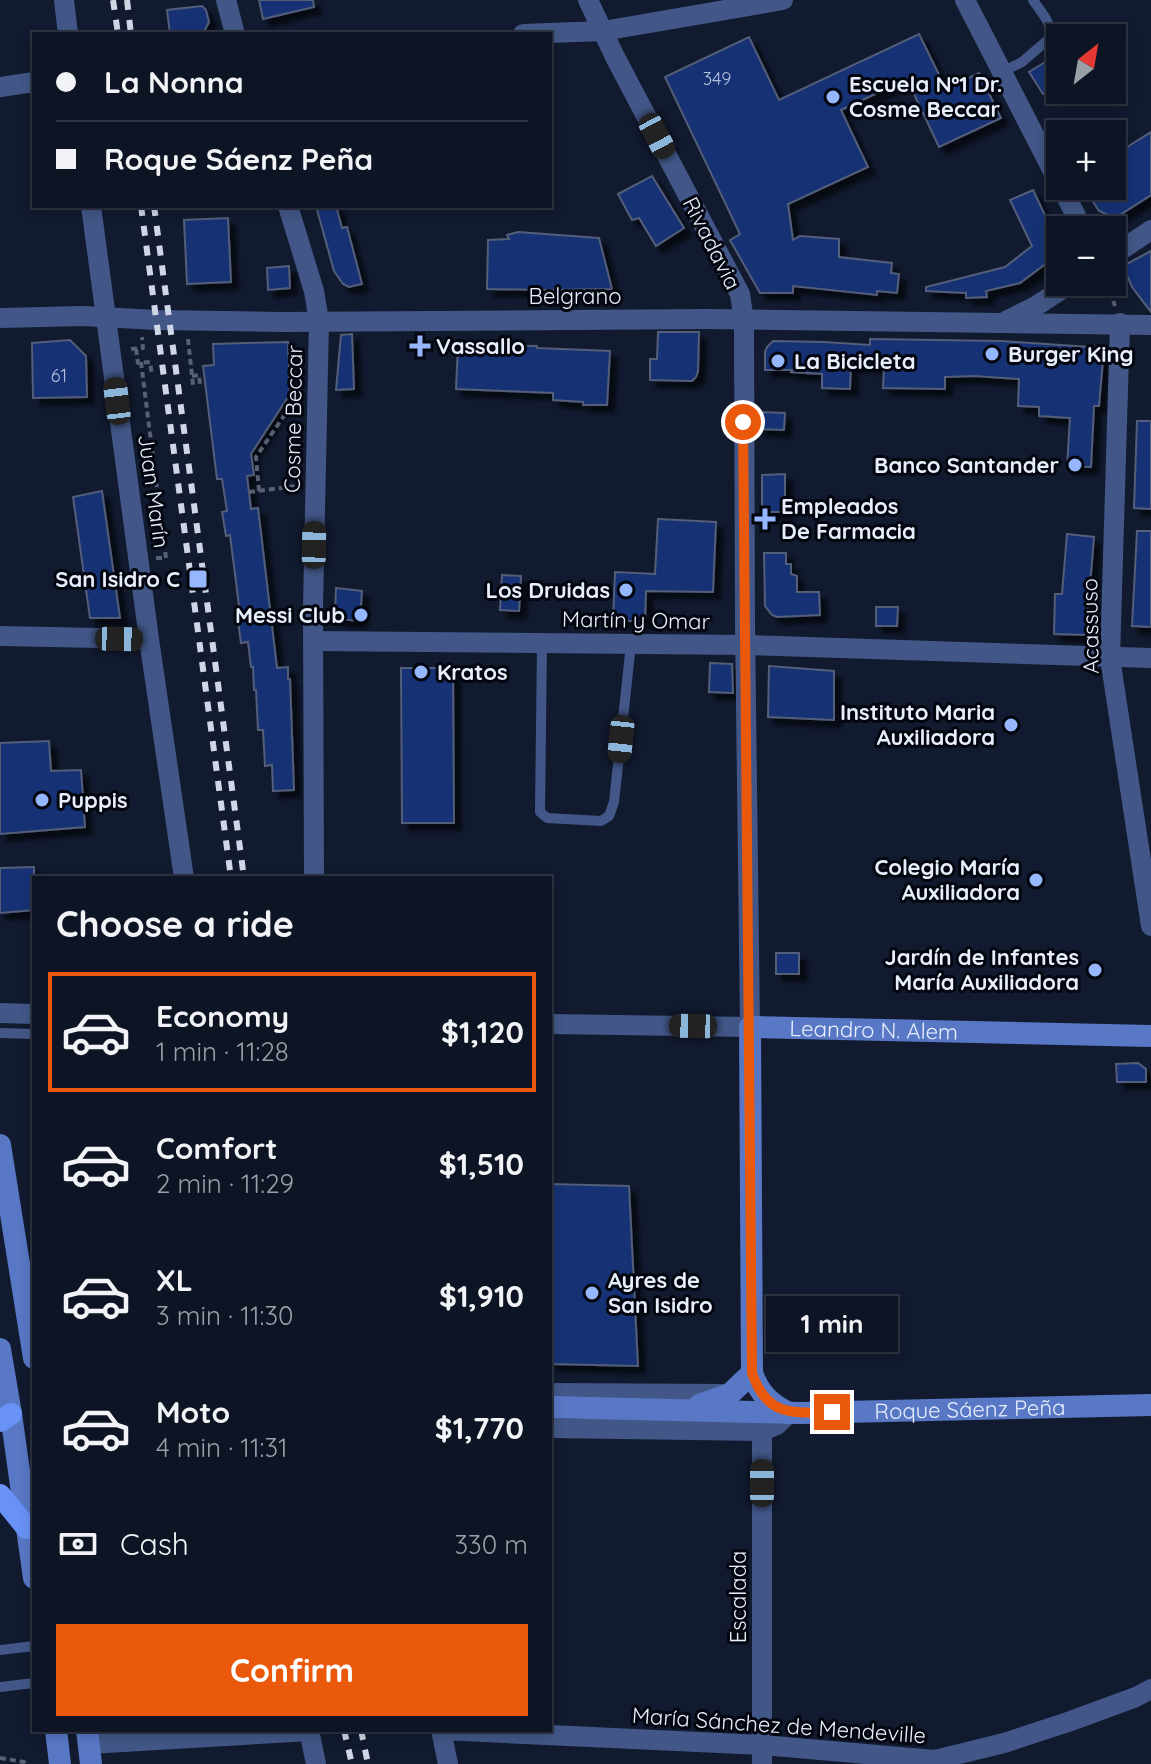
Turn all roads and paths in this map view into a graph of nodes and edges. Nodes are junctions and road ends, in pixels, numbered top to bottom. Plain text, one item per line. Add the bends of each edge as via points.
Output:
1 (64, 0) edge
2 (226, 0) edge
3 (588, 0) edge
4 (783, 0) edge
5 (965, 0) edge
6 (1033, 0) edge
7 (603, 31) junction
8 (68, 32) edge
9 (234, 32) edge
10 (552, 33) edge
11 (1002, 72) junction
12 (32, 82) edge
13 (0, 87) edge
14 (1046, 158) edge
15 (91, 208) edge
16 (289, 208) edge
17 (1151, 230) edge
18 (1126, 247) edge
19 (1051, 296) edge
20 (105, 317) junction
21 (0, 318) edge
22 (185, 321) junction
23 (319, 321) junction
24 (744, 321) junction
25 (1003, 323) junction
26 (1120, 323) junction
27 (1151, 325) edge
28 (136, 349) dead end
29 (141, 362) junction
30 (152, 375) dead end
31 (197, 385) dead end
32 (292, 404) dead end
33 (276, 489) dead end
34 (259, 491) junction
35 (249, 492) dead end
36 (158, 497) dead end
37 (0, 636) edge
38 (149, 639) junction
39 (313, 641) junction
40 (542, 643) junction
41 (631, 644) junction
42 (746, 645) junction
43 (1110, 658) junction
44 (1151, 658) edge
45 (184, 876) edge
46 (314, 876) edge
47 (1151, 926) edge
48 (0, 1013) edge
49 (32, 1014) edge
50 (552, 1024) edge
51 (750, 1027) junction
52 (0, 1033) edge
53 (32, 1034) edge
54 (1151, 1036) edge
55 (0, 1145) edge
56 (32, 1345) edge
57 (0, 1349) edge
58 (752, 1373) junction
59 (552, 1393) edge
60 (730, 1394) junction
61 (1151, 1405) edge
62 (552, 1407) edge
63 (32, 1410) edge
64 (682, 1410) junction
65 (789, 1413) junction
66 (4, 1415) edge
67 (552, 1428) edge
68 (762, 1431) junction
69 (0, 1495) edge
70 (27, 1528) junction
71 (32, 1564) edge
72 (32, 1646) edge
73 (0, 1650) edge
74 (32, 1683) edge
75 (0, 1687) edge
76 (1151, 1689) edge
77 (56, 1732) edge
78 (282, 1732) edge
79 (309, 1732) edge
80 (441, 1732) edge
81 (467, 1732) edge
82 (89, 1746) edge
83 (762, 1755) edge
84 (0, 1758) edge
85 (939, 1762) edge
86 (25, 1764) edge
87 (60, 1764) edge
88 (316, 1764) edge
89 (448, 1764) edge

1 - 8 street
2 - 9 street
3 - 7 street, Rivadavia
4 - 7 street
5 - 11 street
6 - 11 lane via 1051,28 1050,38
7 - 10 street
7 - 24 street, Rivadavia via 740,294
11 - 14 street
12 - 13 street
15 - 20 street, Juan Marín
16 - 23 street, Cosme Beccar
17 - 18 street
19 - 25 street
20 - 21 street, Belgrano
20 - 22 street, Belgrano
20 - 38 street, Juan Marín
22 - 23 street, Belgrano
22 - 31 path
23 - 24 street, Belgrano
23 - 39 street, Cosme Beccar
24 - 25 street, Belgrano
24 - 42 street, Rivadavia
25 - 26 street, Belgrano
26 - 27 street, Belgrano
26 - 43 street, Acassuso
28 - 29 path
29 - 30 path via 150,362
29 - 36 path
32 - 34 path via 256,457
33 - 34 path
34 - 35 path
37 - 38 street
38 - 45 street, Juan Marín
39 - 40 street, Martín y Omar
39 - 46 street, Cosme Beccar
40 - 41 street, Martín y Omar
40 - 41 lane via 540,812 547,818 601,821 614,802
41 - 42 street, Martín y Omar
42 - 43 street, Martín y Omar
42 - 51 street, Rivadavia
43 - 44 street, Martín y Omar
43 - 47 street, Acassuso
48 - 49 street
50 - 51 street, Leandro N. Alem
51 - 54 main road, Leandro N. Alem
51 - 58 main road, Rivadavia
52 - 53 lane
55 - 56 main road
57 - 66 main road
58 - 60 main road
58 - 65 main road via 763,1396
59 - 60 street
60 - 64 main road
61 - 65 main road, Roque Sáenz Peña
62 - 64 main road, Roque Sáenz Peña
63 - 66 main road
64 - 65 main road, Roque Sáenz Peña
65 - 68 street
66 - 70 main road
67 - 68 street
68 - 83 street, Escalada
69 - 70 main road
70 - 71 main road
72 - 73 lane
74 - 75 lane
76 - 85 street, María Sánchez de Mendeville
77 - 87 main road
78 - 82 street
79 - 88 street
80 - 89 street
81 - 83 street, María Sánchez de Mendeville
83 - 85 street, María Sánchez de Mendeville
84 - 86 path

